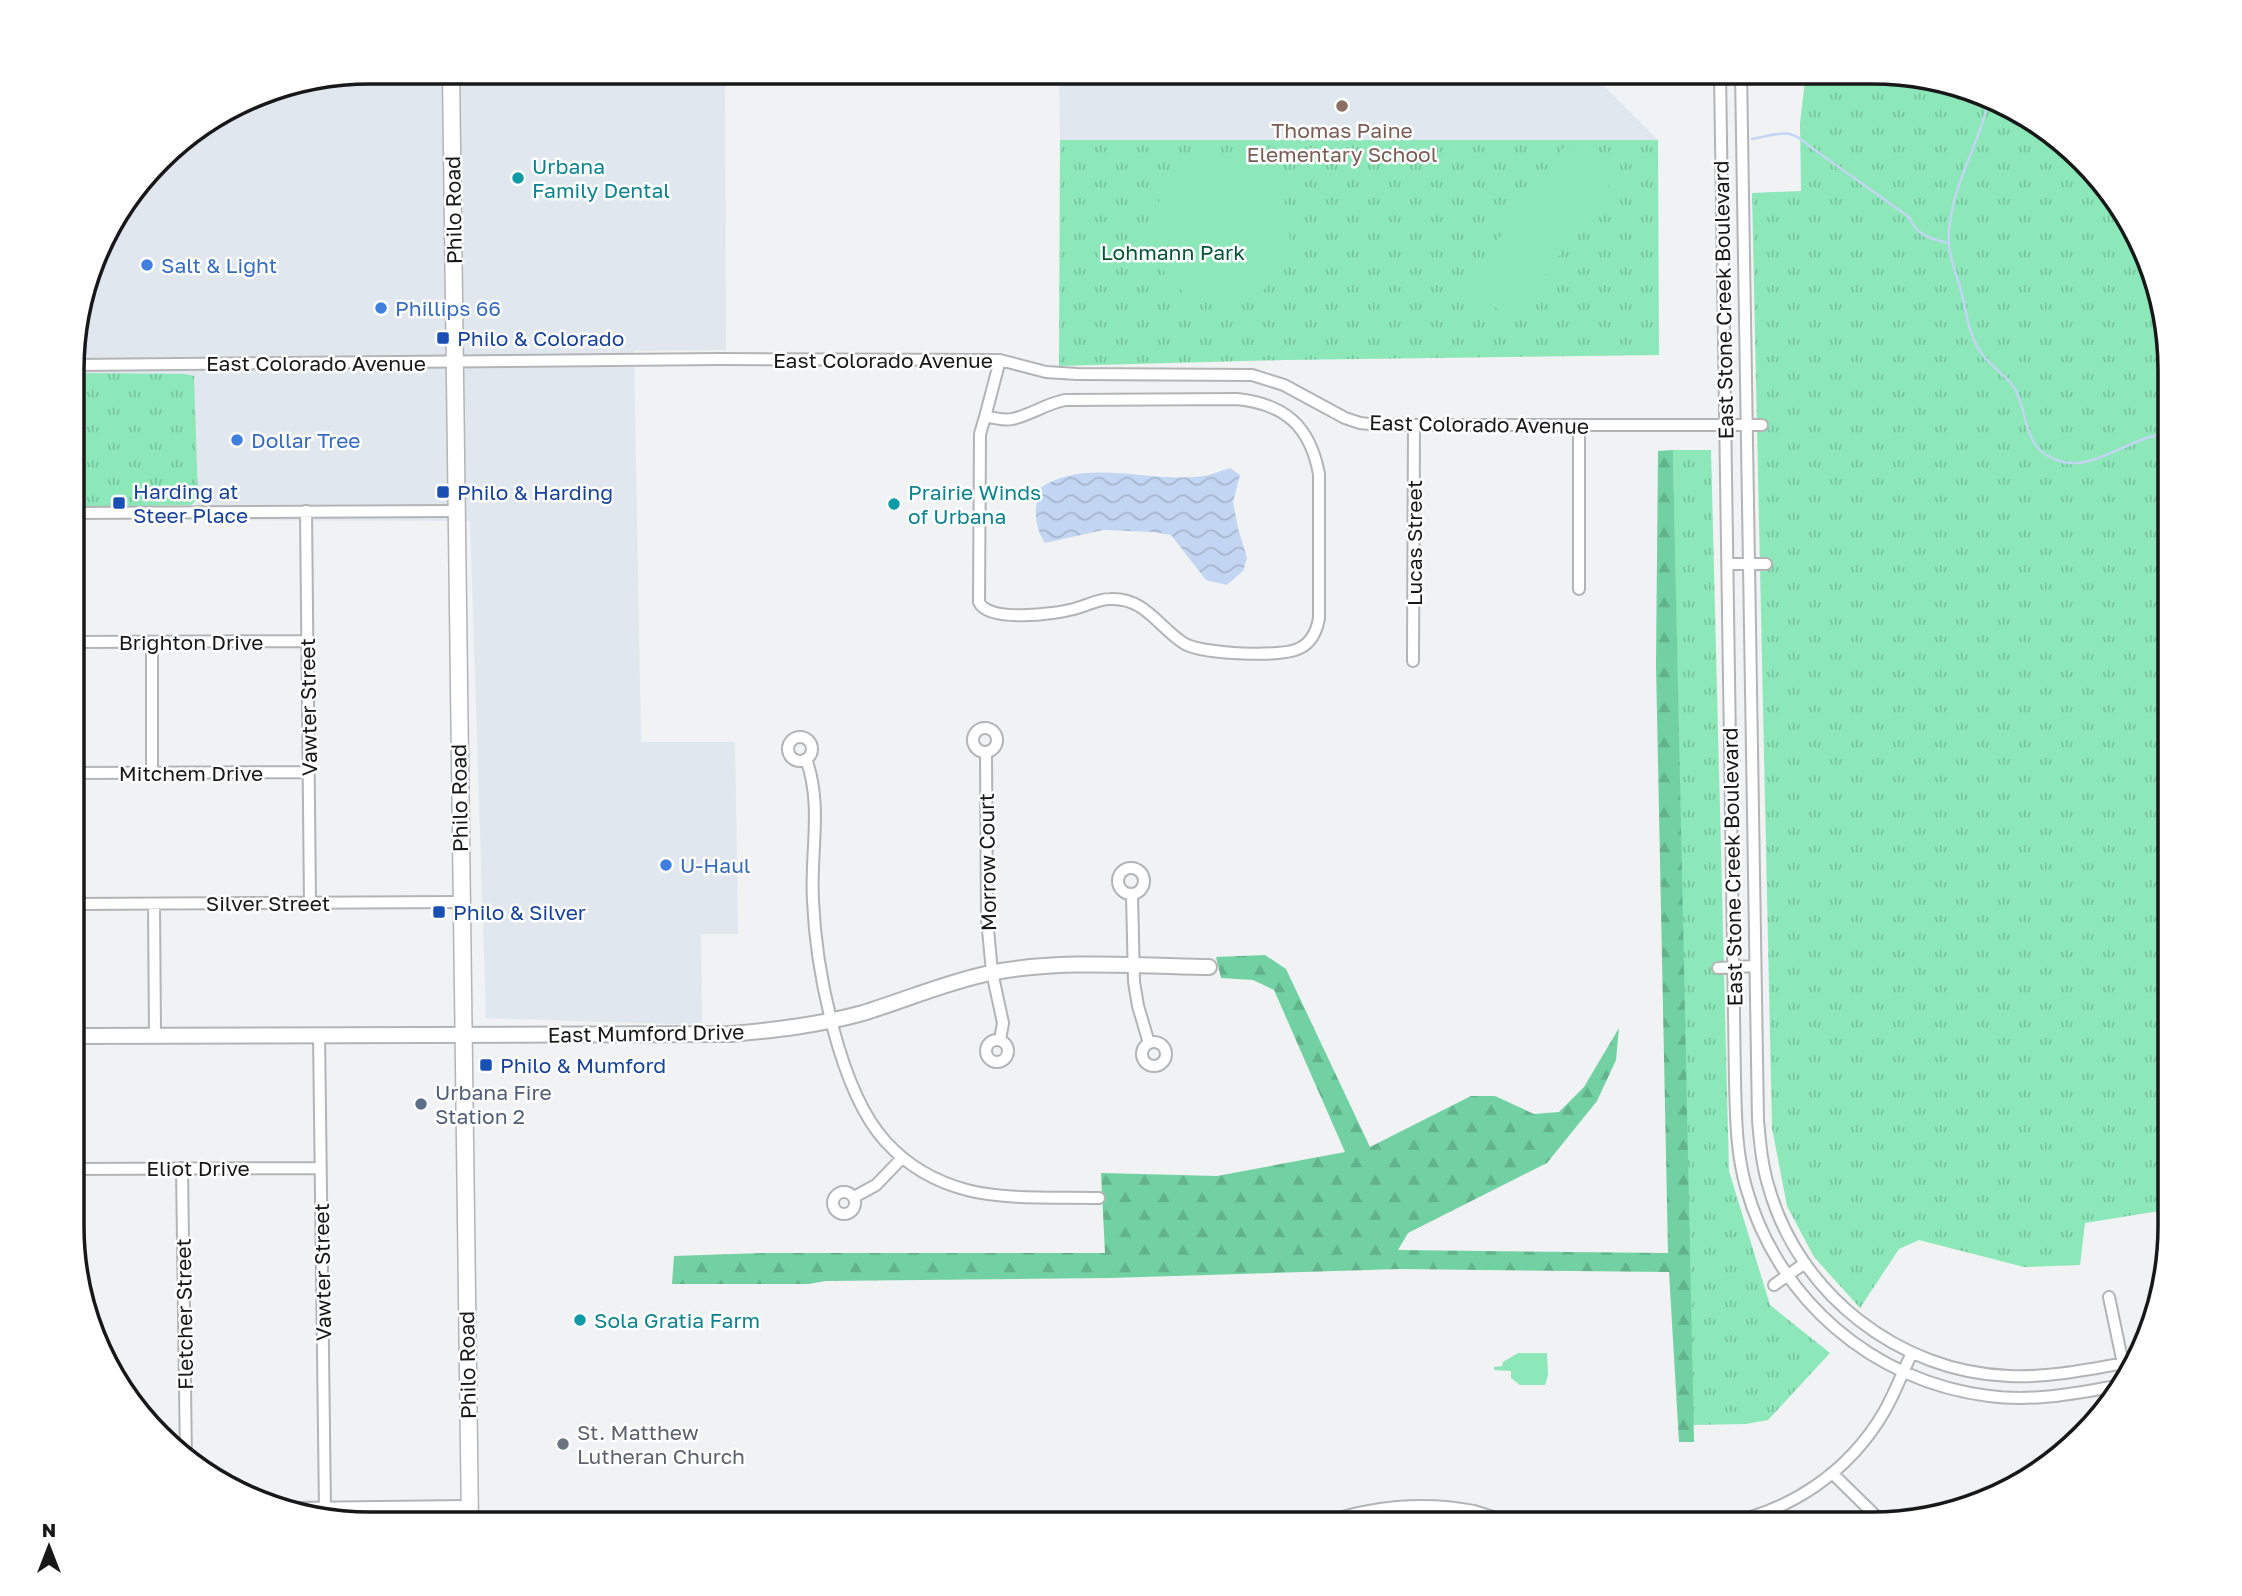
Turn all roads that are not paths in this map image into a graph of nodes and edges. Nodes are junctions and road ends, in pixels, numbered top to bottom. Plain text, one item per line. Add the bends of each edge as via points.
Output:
1 (451, 84) edge
2 (1720, 84) edge
3 (1741, 84) edge
4 (1721, 123) junction
5 (1742, 123) junction
6 (1000, 360) junction
7 (455, 362) junction
8 (84, 365) edge
9 (985, 416) junction
10 (1414, 425) junction
11 (1579, 425) junction
12 (1725, 425) junction
13 (1747, 425) junction
14 (1762, 425) dead end
15 (457, 510) junction
16 (306, 511) junction
17 (84, 513) edge
18 (1728, 564) junction
19 (1750, 564) junction
20 (1766, 564) dead end
21 (1579, 589) dead end
22 (307, 641) junction
23 (84, 642) edge
24 (152, 642) junction
25 (1413, 661) dead end
26 (986, 752) dead end
27 (806, 759) dead end
28 (309, 772) junction
29 (152, 773) junction
30 (84, 774) edge
31 (1132, 894) dead end
32 (462, 902) junction
33 (310, 903) junction
34 (84, 904) edge
35 (154, 904) junction
36 (1133, 966) junction
37 (1754, 966) junction
38 (1209, 967) dead end
39 (1734, 967) junction
40 (1718, 968) dead end
41 (992, 972) junction
42 (831, 1021) junction
43 (319, 1034) junction
44 (464, 1034) junction
45 (84, 1036) edge
46 (155, 1036) junction
47 (1000, 1040) dead end
48 (1149, 1043) dead end
49 (902, 1158) junction
50 (182, 1168) junction
51 (321, 1168) junction
52 (84, 1169) edge
53 (854, 1197) dead end
54 (1099, 1198) dead end
55 (1805, 1263) junction
56 (1787, 1276) junction
57 (1774, 1285) dead end
58 (2109, 1297) dead end
59 (1912, 1353) junction
60 (2124, 1363) joint
61 (1903, 1372) junction
62 (2109, 1387) edge
63 (186, 1445) edge
64 (1832, 1473) junction
65 (325, 1509) edge
66 (469, 1512) edge
67 (1356, 1512) edge
68 (1477, 1512) edge
69 (1766, 1512) edge
70 (1872, 1512) edge

1 - 7 main road, Philo Road
2 - 4 street, East Stone Creek Boulevard
3 - 5 street, East Stone Creek Boulevard
4 - 5 street
4 - 12 street, East Stone Creek Boulevard
5 - 13 street, East Stone Creek Boulevard
6 - 7 street, East Colorado Avenue
6 - 9 street
6 - 10 street, East Colorado Avenue via 1046,372 1077,374 1252,375 1284,385 1352,421
7 - 8 street, East Colorado Avenue
7 - 15 main road, Philo Road
9 - 9 street via 980,434 979,602 987,611 1056,613 1120,599 1144,608 1185,644 1212,652 1289,652 1311,639 1319,618 1319,474 1309,440 1282,412 1237,399 1065,400 1013,419
10 - 11 street, East Colorado Avenue
10 - 25 street, Lucas Street
11 - 12 street, East Colorado Avenue
11 - 21 street
12 - 13 street, East Colorado Avenue
12 - 18 street, East Stone Creek Boulevard
13 - 14 street, East Colorado Avenue
13 - 19 street, East Stone Creek Boulevard
15 - 16 street
15 - 32 main road, Philo Road
16 - 17 street
16 - 22 street, Vawter Street
18 - 19 street
18 - 39 street, East Stone Creek Boulevard
19 - 20 street
19 - 37 street, East Stone Creek Boulevard
22 - 24 street, Brighton Drive
22 - 28 street, Vawter Street
23 - 24 street, Brighton Drive
24 - 29 street
26 - 41 street, Morrow Court via 987,919
27 - 42 street via 816,800 814,918
28 - 29 street, Mitchem Drive
28 - 33 street, Vawter Street
29 - 30 street, Mitchem Drive
31 - 36 street
32 - 33 street, Silver Street
32 - 44 main road, Philo Road
33 - 35 street, Silver Street
34 - 35 street, Silver Street
35 - 46 street
36 - 38 street, East Mumford Drive
36 - 41 street, East Mumford Drive via 1050,966
36 - 48 street
37 - 39 street
37 - 55 street, East Stone Creek Boulevard via 1763,1165 1777,1213
39 - 40 street
39 - 56 street, East Stone Creek Boulevard via 1740,1161 1765,1238
41 - 42 street, East Mumford Drive
41 - 47 street, Morrow Court via 1003,1023
42 - 44 street, East Mumford Drive via 731,1034
42 - 49 street via 866,1113
43 - 44 street, East Mumford Drive
43 - 46 street, East Mumford Drive
43 - 51 street, Vawter Street
44 - 66 main road, Philo Road
45 - 46 street, East Mumford Drive
49 - 53 street via 876,1185
49 - 54 street via 928,1175 968,1191
50 - 51 street, Eliot Drive
50 - 52 street, Eliot Drive
50 - 63 street, Fletcher Street
51 - 65 street, Vawter Street
55 - 56 street
55 - 59 street, East Stone Creek Boulevard via 1854,1316
56 - 57 street
56 - 61 street, East Stone Creek Boulevard via 1844,1336
58 - 60 street
59 - 60 street, East Stone Creek Boulevard via 1947,1366 2009,1376
59 - 61 street
61 - 62 street, East Stone Creek Boulevard via 1954,1390 2014,1398
61 - 64 street via 1871,1432
64 - 69 street via 1795,1500
64 - 70 street
67 - 68 street via 1436,1507

